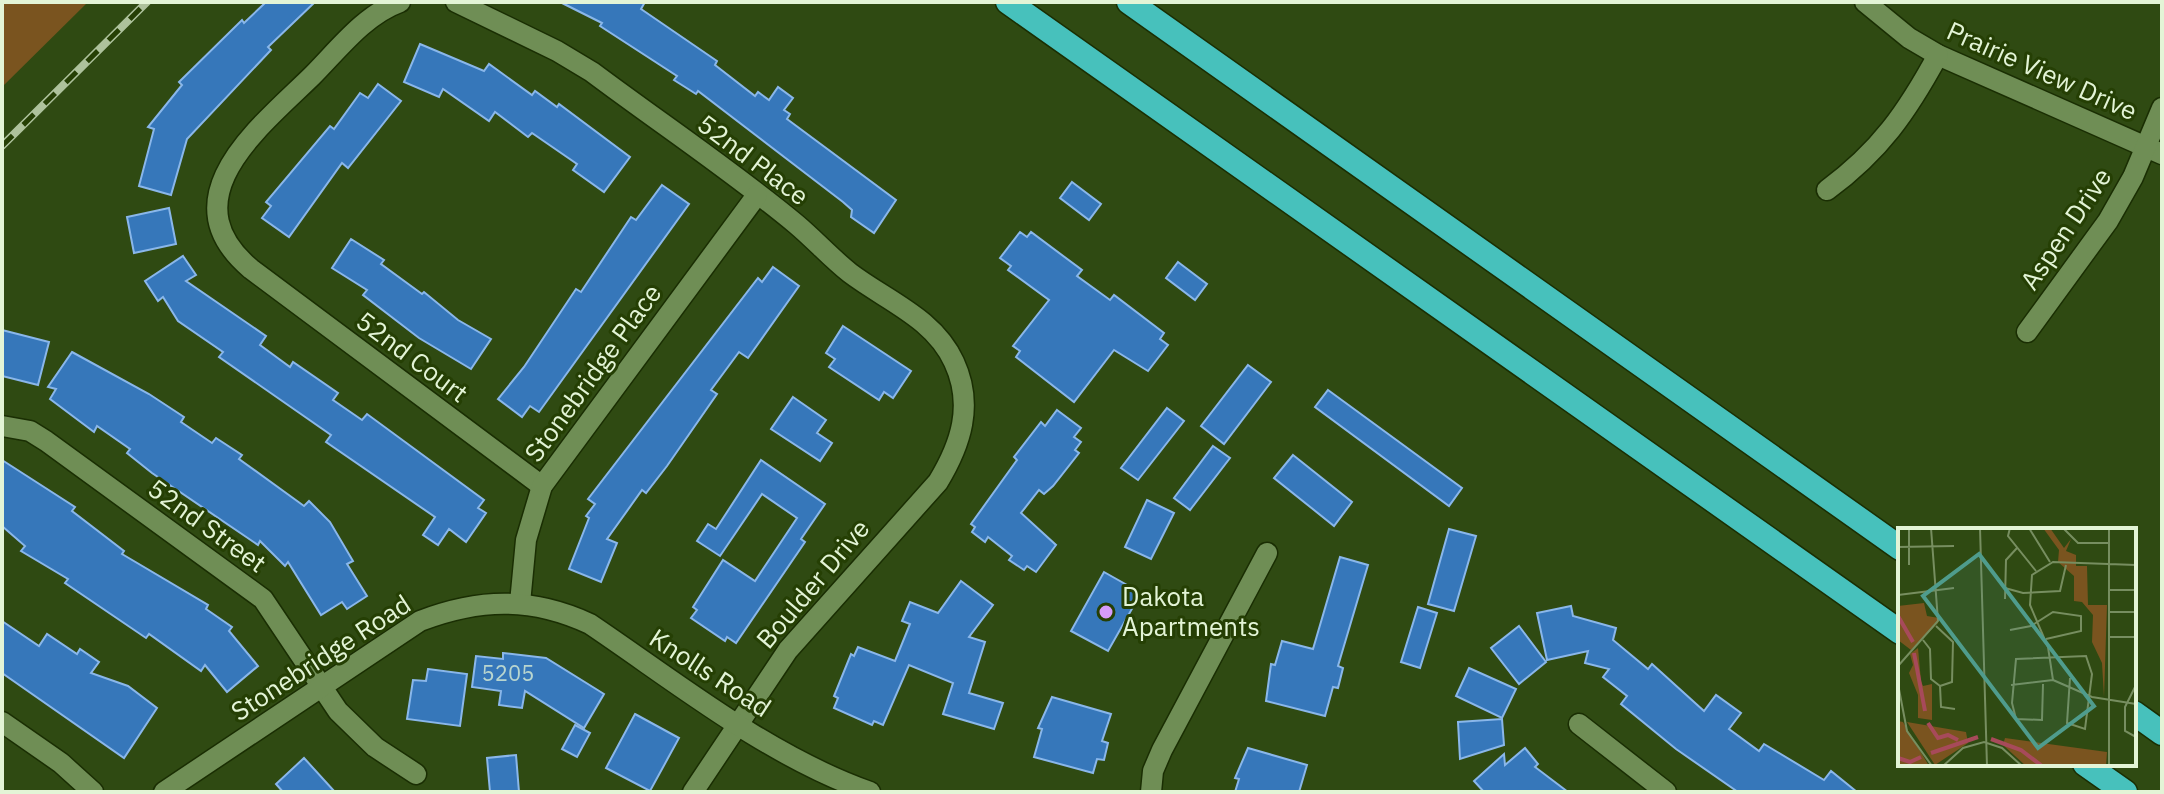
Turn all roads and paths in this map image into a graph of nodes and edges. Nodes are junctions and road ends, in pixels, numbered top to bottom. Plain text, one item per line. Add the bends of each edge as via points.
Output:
1 (400, 2) edge
2 (456, 2) edge
3 (1008, 2) edge
4 (1129, 2) edge
5 (1865, 2) edge
6 (1938, 55) junction
7 (2162, 108) edge
8 (2154, 150) edge
9 (1827, 190) dead end
10 (757, 195) junction
11 (2027, 332) dead end
12 (965, 409) joint
13 (2, 426) edge
14 (542, 486) junction
15 (1898, 547) edge
16 (1267, 553) dead end
17 (520, 603) junction
18 (1898, 631) edge
19 (322, 687) junction
20 (2136, 714) edge
21 (2, 722) edge
22 (738, 724) junction
23 (1579, 724) dead end
24 (2162, 733) edge
25 (2088, 766) edge
26 (416, 774) dead end
27 (93, 792) edge
28 (164, 792) edge
29 (693, 792) edge
30 (870, 792) edge
31 (1151, 792) edge
32 (1666, 792) edge
33 (2125, 792) edge

1 - 14 street, 52nd Court via 367,22 243,145 223,175 223,232 251,269
2 - 10 street, 52nd Place via 592,72
3 - 18 highway
4 - 15 highway
5 - 6 street, Prairie View Drive
6 - 8 street, Prairie View Drive
6 - 9 street via 1895,128
7 - 8 street, Aspen Drive
8 - 11 street, Aspen Drive
10 - 12 street, 52nd Place via 850,273 934,331 954,362
10 - 14 street, Stonebridge Place
12 - 22 street, Boulder Drive via 956,453 938,482 788,650
13 - 19 street, 52nd Street via 30,431 46,441 263,599
14 - 17 street, Stonebridge Place via 526,540
16 - 31 street via 1162,750
17 - 19 street, Stonebridge Road via 475,604 420,621
17 - 22 street, Knolls Road via 590,624
19 - 26 street, 52nd Street via 375,747
19 - 28 street, Stonebridge Road
20 - 24 highway
21 - 27 street
22 - 29 street, Boulder Drive
22 - 30 street, Knolls Road via 809,766
23 - 32 street
25 - 33 highway

